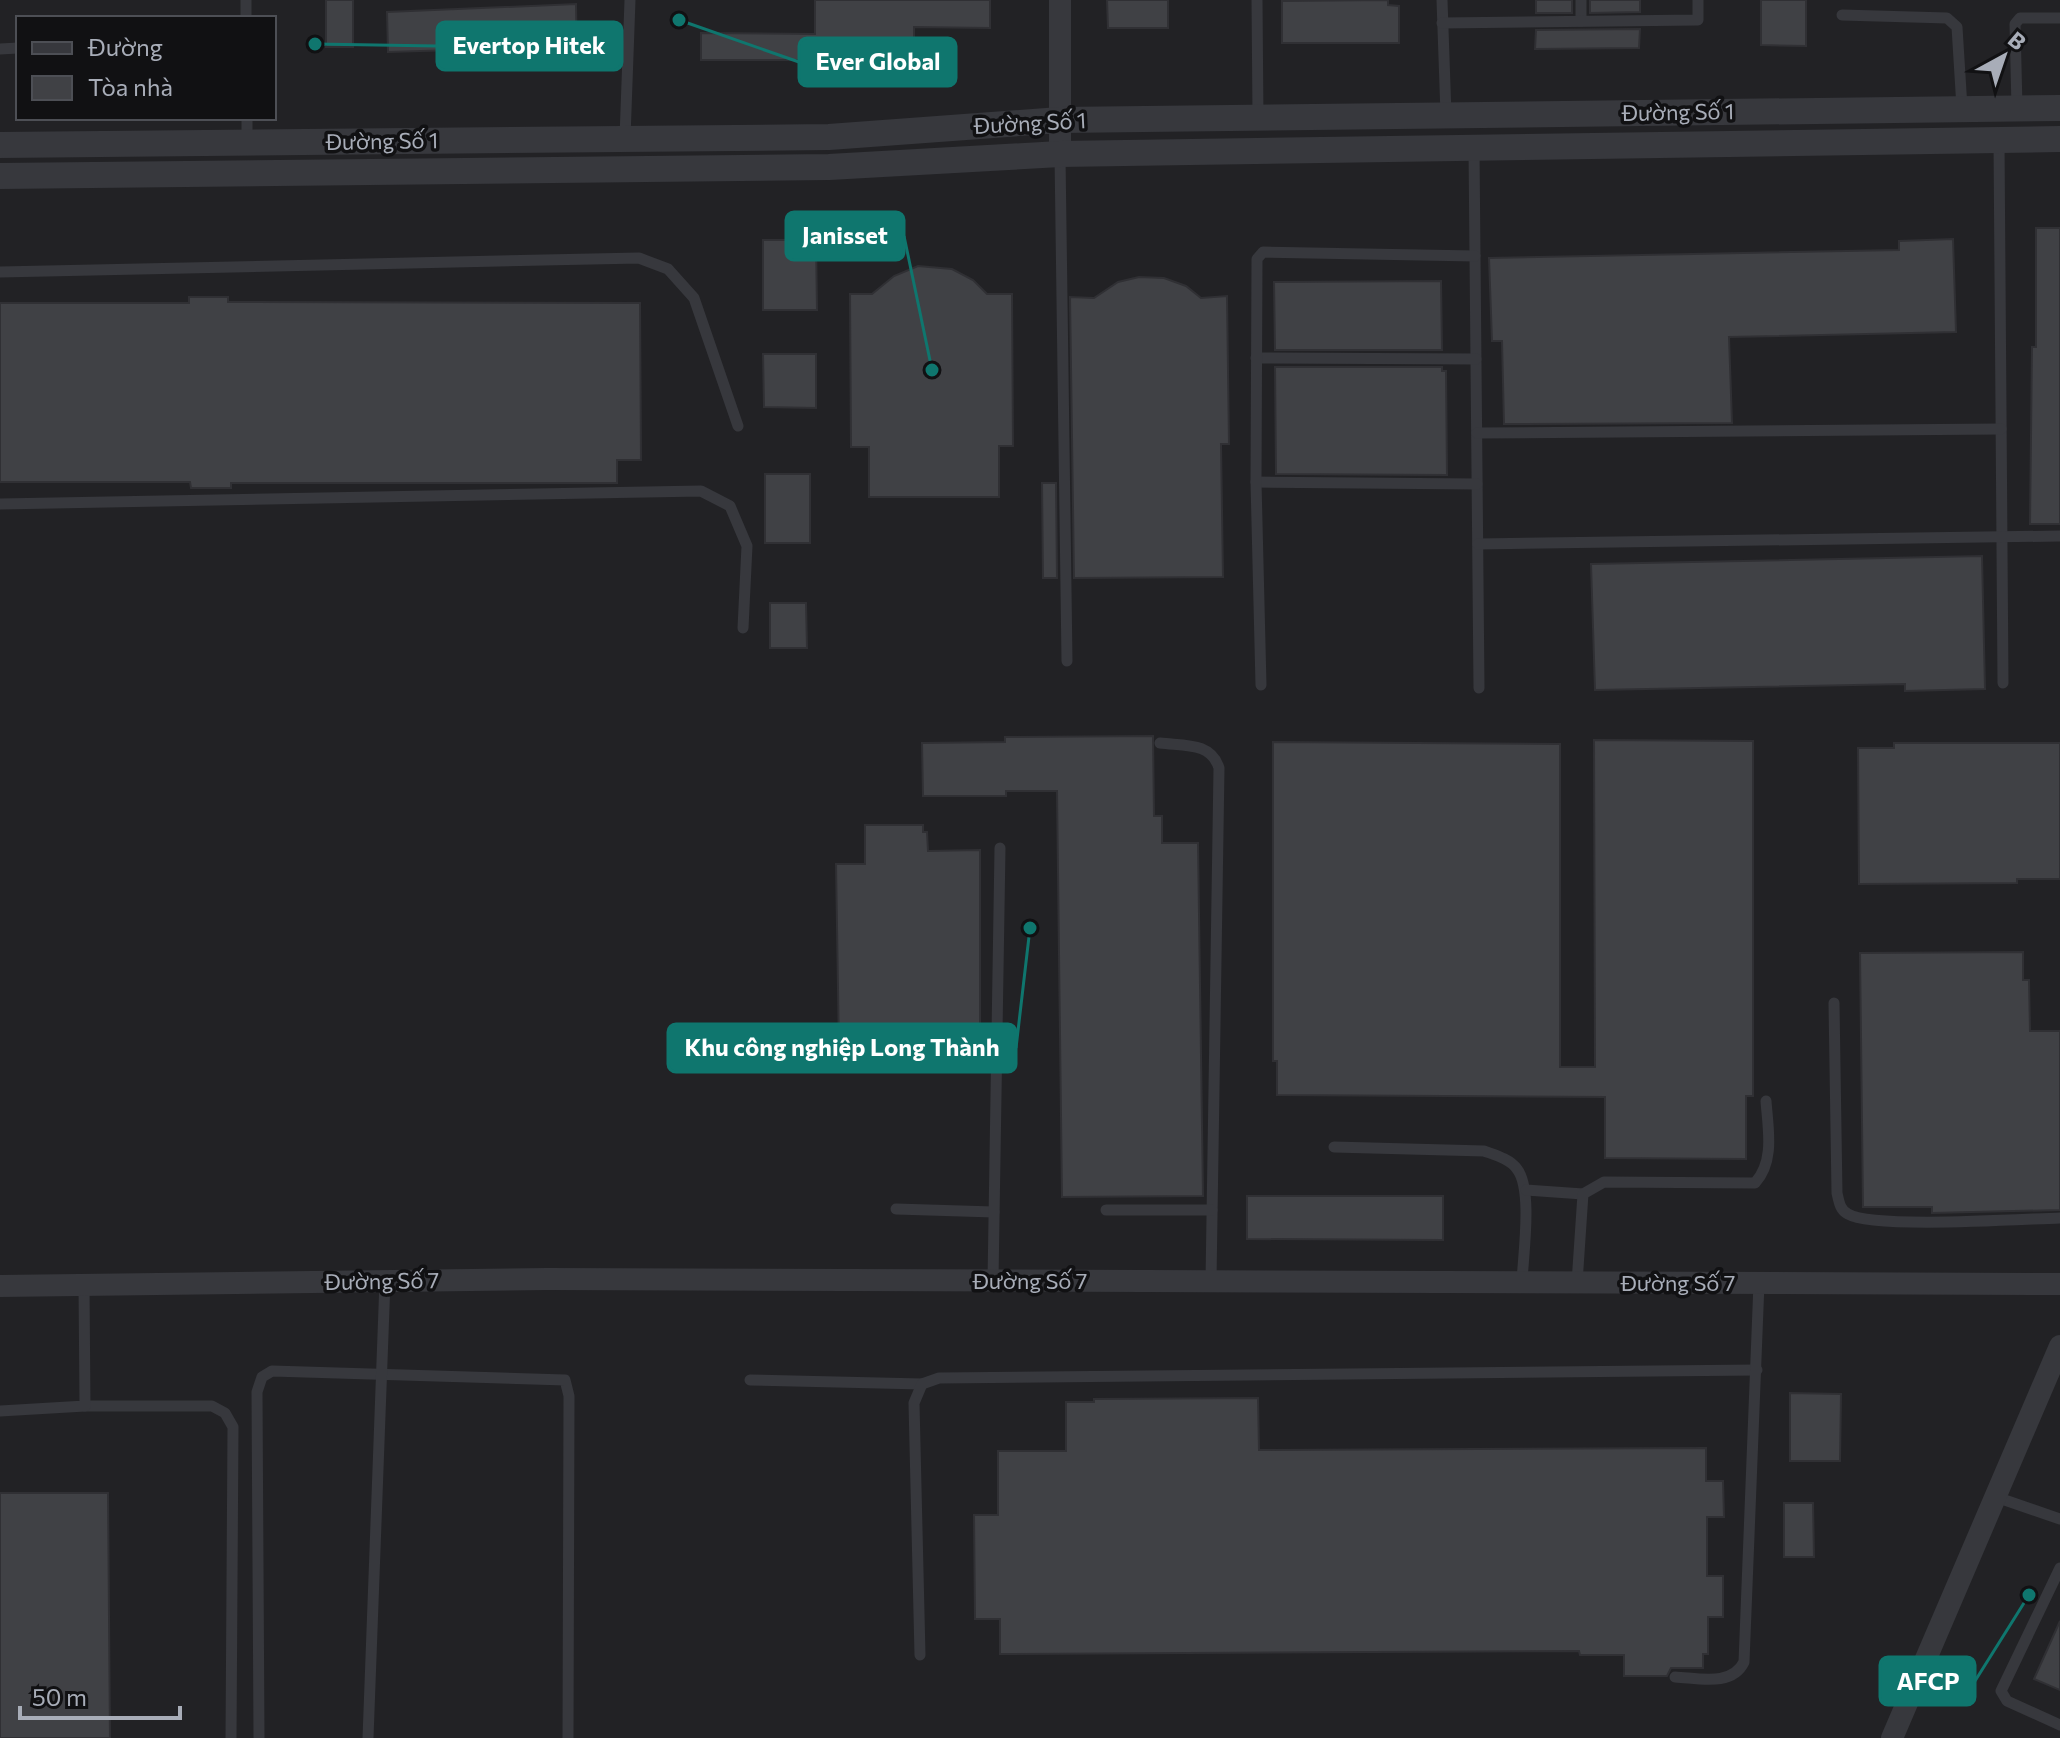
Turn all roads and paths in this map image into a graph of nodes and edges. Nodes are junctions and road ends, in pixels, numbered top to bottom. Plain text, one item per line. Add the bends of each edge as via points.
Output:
1 (630, 0) edge
2 (1060, 0) edge
3 (1257, 0) edge
4 (1442, 0) edge
5 (1581, 0) edge
6 (1698, 0) edge
7 (1842, 15) dead end
8 (2060, 18) edge
9 (1581, 21) junction
10 (1442, 23) junction
11 (2017, 108) junction
12 (2060, 108) edge
13 (1962, 109) junction
14 (1446, 115) junction
15 (1258, 117) junction
16 (1060, 120) junction
17 (247, 130) edge
18 (625, 139) junction
19 (2060, 139) edge
20 (1999, 140) junction
21 (0, 145) edge
22 (1474, 147) junction
23 (1060, 154) junction
24 (0, 176) edge
25 (1475, 256) junction
26 (0, 272) edge
27 (1256, 358) junction
28 (1476, 359) junction
29 (738, 426) dead end
30 (2001, 429) junction
31 (1477, 433) junction
32 (1256, 482) junction
33 (1477, 484) junction
34 (0, 504) edge
35 (2060, 536) edge
36 (2002, 537) junction
37 (1478, 544) junction
38 (743, 628) dead end
39 (1067, 661) dead end
40 (2003, 683) dead end
41 (1261, 685) dead end
42 (1479, 688) dead end
43 (1160, 743) dead end
44 (1000, 848) dead end
45 (1834, 1003) dead end
46 (995, 1063) junction
47 (888, 1065) dead end
48 (1766, 1101) dead end
49 (1334, 1147) dead end
50 (1526, 1190) junction
51 (1583, 1194) junction
52 (896, 1209) dead end
53 (1106, 1210) dead end
54 (1212, 1210) junction
55 (994, 1212) junction
56 (2060, 1218) edge
57 (385, 1281) junction
58 (993, 1281) junction
59 (1211, 1281) junction
60 (1522, 1282) junction
61 (1577, 1283) junction
62 (1759, 1283) junction
63 (2060, 1284) edge
64 (84, 1285) junction
65 (0, 1286) edge
66 (2060, 1346) edge
67 (1757, 1370) junction
68 (381, 1376) junction
69 (750, 1380) dead end
70 (922, 1384) junction
71 (85, 1406) junction
72 (0, 1411) edge
73 (1996, 1497) junction
74 (2060, 1519) edge
75 (2060, 1568) edge
76 (920, 1655) dead end
77 (1675, 1677) dead end
78 (2060, 1725) edge
79 (231, 1738) edge
80 (259, 1738) edge
81 (368, 1738) edge
82 (568, 1738) edge
83 (1892, 1738) edge

1 - 18 lane
2 - 16 street
3 - 15 lane
4 - 10 lane
5 - 9 lane
6 - 9 lane via 1698,20
7 - 13 lane via 1947,18 1957,27
8 - 11 lane via 2020,18 2015,24
9 - 10 lane
10 - 14 lane
11 - 12 street, Đường Số 1
11 - 13 street, Đường Số 1
13 - 14 street, Đường Số 1
14 - 15 street, Đường Số 1
15 - 16 street, Đường Số 1
16 - 18 street, Đường Số 1 via 829,137
16 - 23 street
17 - 18 street, Đường Số 1
17 - 21 street, Đường Số 1
19 - 20 street, Đường Số 1
20 - 22 street, Đường Số 1
20 - 30 lane
22 - 23 street, Đường Số 1
22 - 25 lane
23 - 24 street, Đường Số 1 via 829,167
23 - 39 lane
25 - 27 lane via 1263,252 1256,266
25 - 28 lane
26 - 29 lane via 639,258 668,269 694,298
27 - 28 lane
27 - 32 lane
28 - 31 lane
30 - 31 lane
30 - 36 lane
31 - 33 lane
32 - 33 lane
32 - 41 lane
33 - 37 lane
34 - 38 lane via 701,491 730,506 747,546
35 - 36 lane
36 - 37 lane
36 - 40 lane
37 - 42 lane
43 - 54 lane via 1208,749 1219,768
44 - 46 lane
45 - 56 lane via 1837,1193 1847,1214 1888,1221
46 - 47 lane
46 - 55 lane
48 - 51 lane via 1769,1152 1765,1172 1755,1183 1604,1182
49 - 50 lane via 1484,1151 1518,1169
50 - 51 lane
50 - 60 lane
51 - 61 lane
52 - 55 lane
53 - 54 lane
54 - 59 lane
55 - 58 lane
57 - 58 street, Đường Số 7
57 - 64 street, Đường Số 7
57 - 68 lane
58 - 59 street, Đường Số 7
59 - 60 street, Đường Số 7
60 - 61 street, Đường Số 7
61 - 62 street, Đường Số 7
62 - 63 street, Đường Số 7
62 - 67 lane
64 - 65 street, Đường Số 7
64 - 71 lane
66 - 73 street
67 - 70 lane via 939,1378
67 - 77 lane via 1744,1662 1726,1679
68 - 80 lane via 272,1371 262,1377 257,1392
68 - 81 lane
68 - 82 lane via 559,1377 568,1386
69 - 70 lane
70 - 76 lane via 914,1403
71 - 72 lane
71 - 79 lane via 212,1406 225,1413 233,1427
73 - 74 lane
73 - 83 street
75 - 78 lane via 2001,1691 2007,1701

